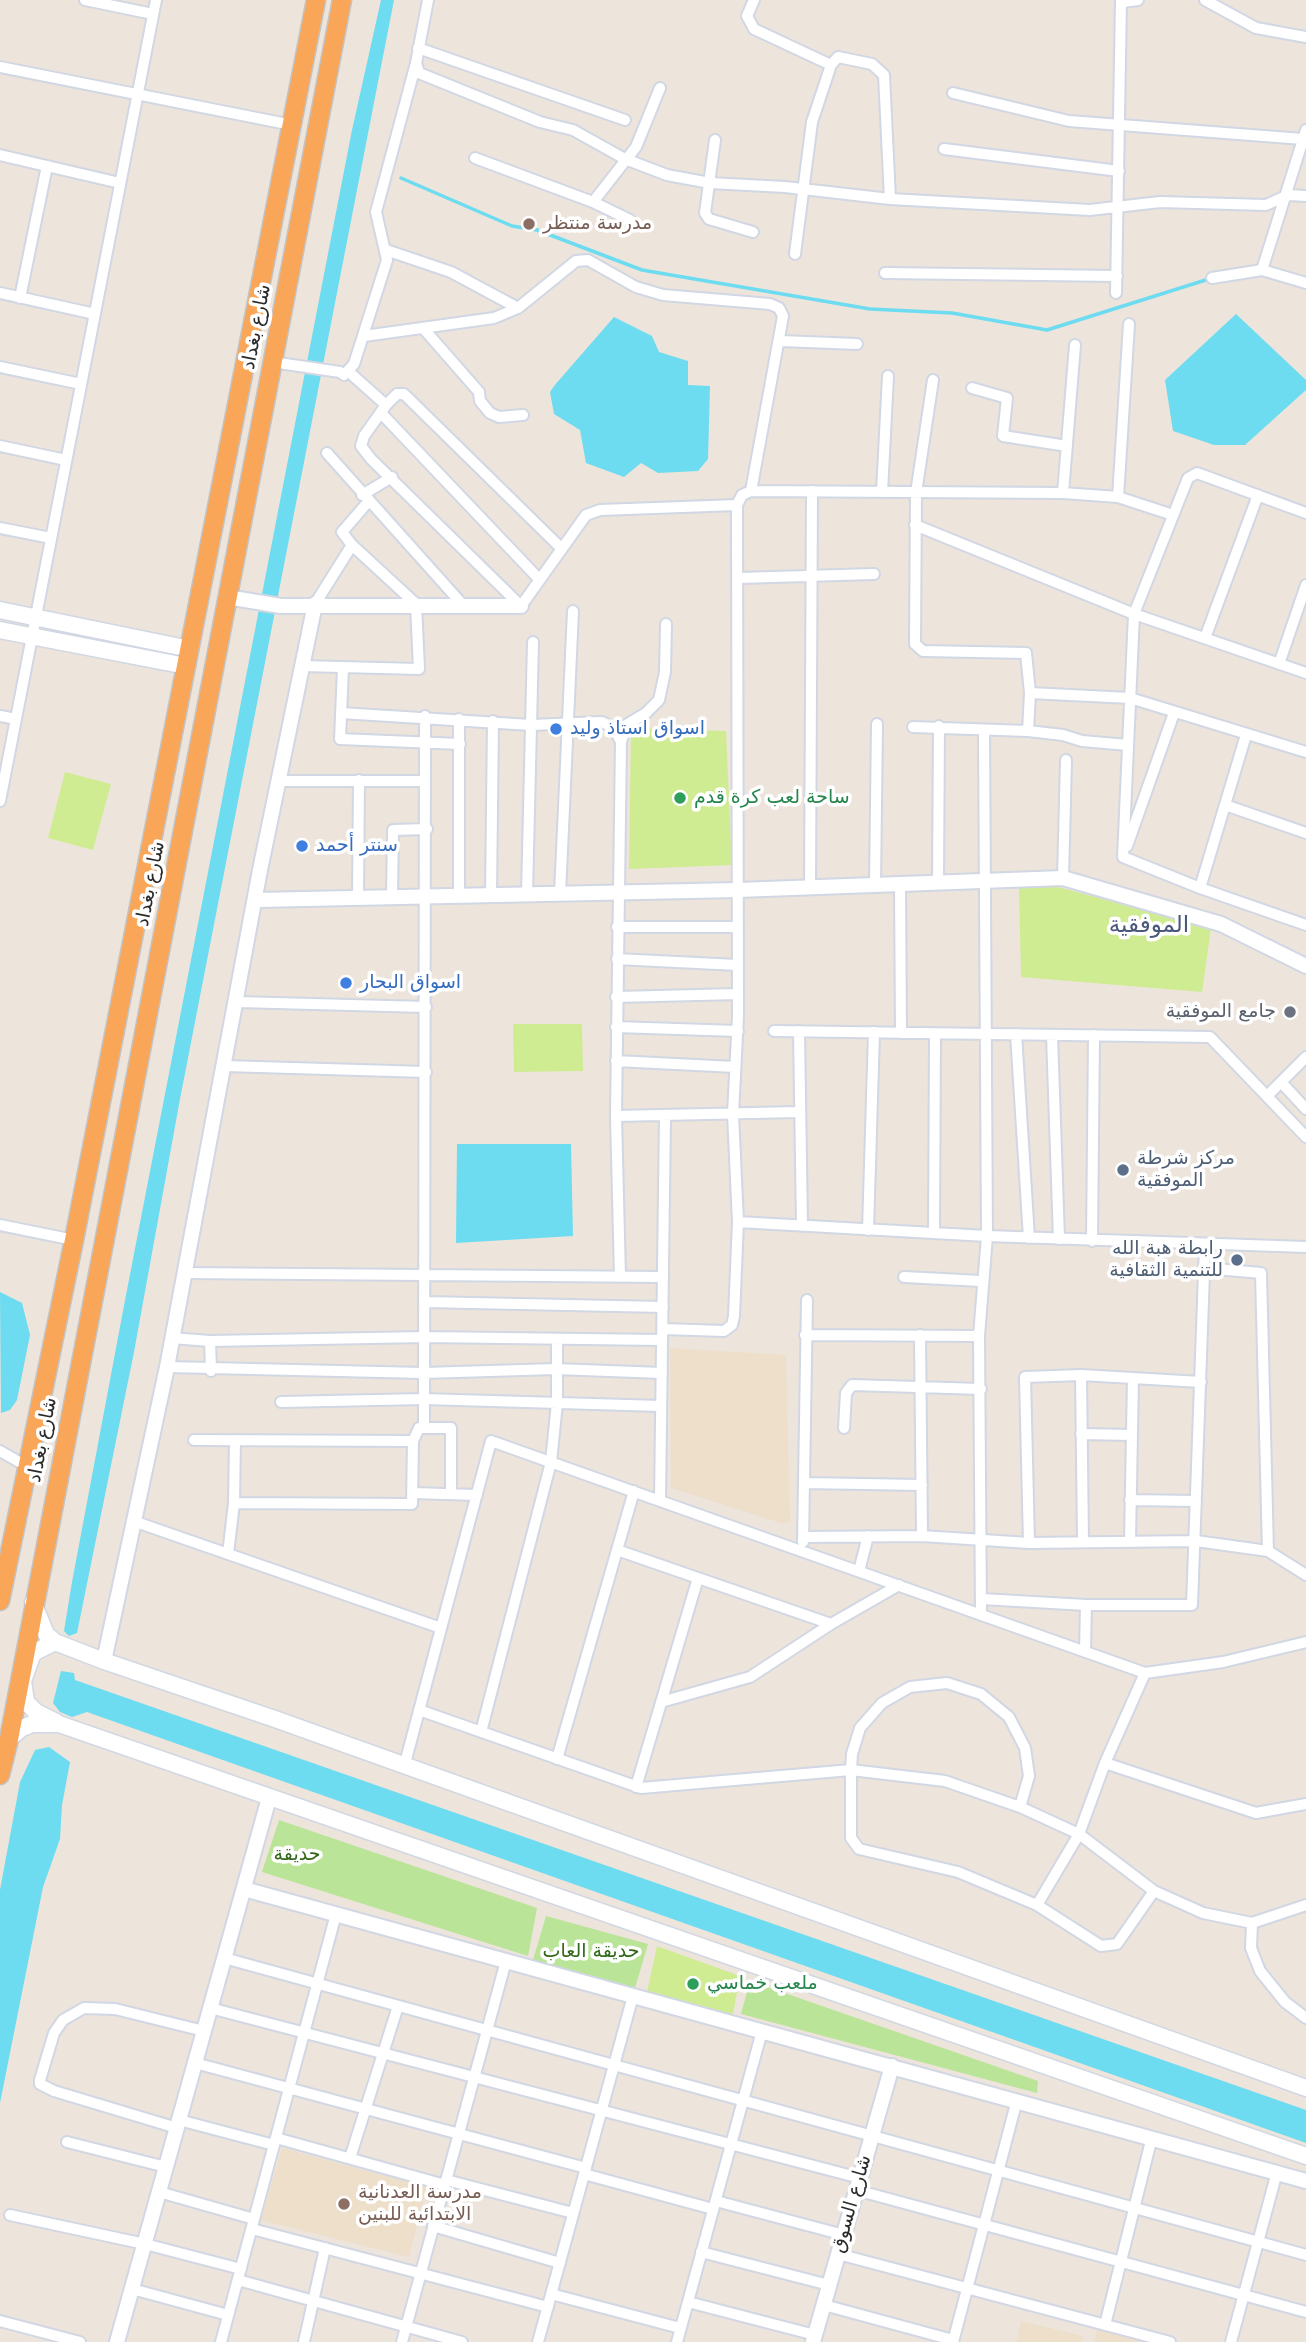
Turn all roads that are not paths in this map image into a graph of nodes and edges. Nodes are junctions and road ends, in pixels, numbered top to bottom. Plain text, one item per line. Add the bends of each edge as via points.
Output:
1 (85, 0) edge
2 (156, 0) edge
3 (316, 0) edge
4 (342, 0) edge
5 (428, 0) edge
6 (754, 0) edge
7 (1138, 0) edge
8 (1205, 0) edge
9 (1122, 1) edge
10 (153, 14) junction
11 (1306, 37) edge
12 (418, 48) junction
13 (416, 64) junction
14 (831, 65) junction
15 (0, 67) edge
16 (660, 88) dead end
17 (953, 93) dead end
18 (138, 94) junction
19 (625, 120) dead end
20 (1119, 122) junction
21 (292, 125) junction
22 (1305, 135) edge
23 (715, 140) dead end
24 (944, 149) dead end
25 (0, 155) edge
26 (475, 158) dead end
27 (625, 159) junction
28 (47, 166) junction
29 (1119, 171) junction
30 (120, 183) junction
31 (710, 183) junction
32 (805, 189) junction
33 (1288, 195) junction
34 (1306, 196) edge
35 (890, 199) junction
36 (593, 202) junction
37 (1119, 205) junction
38 (630, 220) dead end
39 (753, 232) dead end
40 (386, 250) junction
41 (796, 254) dead end
42 (1262, 270) junction
43 (885, 273) dead end
44 (1117, 276) junction
45 (1212, 278) dead end
46 (1306, 283) edge
47 (0, 293) edge
48 (1116, 293) dead end
49 (20, 298) junction
50 (518, 308) junction
51 (95, 314) junction
52 (1129, 324) dead end
53 (422, 328) junction
54 (364, 336) junction
55 (781, 341) junction
56 (857, 344) dead end
57 (1075, 345) dead end
58 (279, 363) junction
59 (0, 367) edge
60 (345, 372) junction
61 (888, 376) dead end
62 (933, 380) dead end
63 (81, 384) junction
64 (972, 388) dead end
65 (384, 409) junction
66 (523, 415) dead end
67 (0, 446) edge
68 (1067, 446) junction
69 (327, 453) dead end
70 (66, 460) junction
71 (392, 477) junction
72 (751, 491) junction
73 (812, 491) junction
74 (882, 492) junction
75 (916, 493) junction
76 (1063, 493) junction
77 (1258, 495) junction
78 (1118, 498) junction
79 (365, 499) junction
80 (737, 505) junction
81 (1306, 513) edge
82 (1174, 515) junction
83 (915, 525) junction
84 (0, 528) edge
85 (51, 538) junction
86 (352, 545) junction
87 (561, 548) junction
88 (874, 575) dead end
89 (812, 576) junction
90 (739, 578) junction
91 (539, 579) junction
92 (1305, 590) edge
93 (227, 597) junction
94 (315, 604) junction
95 (416, 604) junction
96 (462, 604) junction
97 (521, 606) junction
98 (0, 610) edge
99 (572, 611) dead end
100 (1134, 614) junction
101 (36, 617) junction
102 (666, 624) dead end
103 (0, 630) edge
104 (32, 636) junction
105 (1205, 638) junction
106 (533, 642) dead end
107 (188, 658) junction
108 (1279, 664) junction
109 (302, 666) junction
110 (342, 668) junction
111 (1306, 673) edge
112 (1030, 693) junction
113 (1130, 698) junction
114 (341, 713) junction
115 (1174, 713) junction
116 (0, 716) edge
117 (425, 716) junction
118 (16, 719) junction
119 (459, 719) junction
120 (493, 721) junction
121 (567, 723) junction
122 (877, 724) dead end
123 (531, 725) junction
124 (939, 726) junction
125 (913, 727) dead end
126 (984, 731) junction
127 (1028, 732) junction
128 (1246, 735) junction
129 (425, 742) junction
130 (621, 742) junction
131 (460, 744) junction
132 (1128, 745) junction
133 (1306, 752) edge
134 (1066, 760) dead end
135 (279, 780) junction
136 (359, 780) junction
137 (425, 781) junction
138 (0, 801) edge
139 (1225, 804) junction
140 (427, 830) junction
141 (1306, 833) edge
142 (1124, 857) junction
143 (1063, 878) junction
144 (986, 882) junction
145 (937, 883) junction
146 (875, 885) junction
147 (900, 885) junction
148 (810, 887) junction
149 (1200, 888) junction
150 (738, 890) junction
151 (617, 892) junction
152 (527, 894) junction
153 (560, 894) junction
154 (491, 895) junction
155 (460, 896) junction
156 (392, 897) junction
157 (426, 897) junction
158 (358, 898) junction
159 (256, 900) junction
160 (1306, 925) edge
161 (617, 927) junction
162 (737, 927) junction
163 (617, 959) junction
164 (737, 965) junction
165 (1306, 966) edge
166 (738, 994) junction
167 (616, 997) junction
168 (237, 1002) junction
169 (426, 1007) junction
170 (616, 1027) junction
171 (737, 1031) junction
172 (774, 1031) dead end
173 (799, 1031) junction
174 (874, 1032) junction
175 (901, 1033) junction
176 (935, 1033) junction
177 (984, 1034) junction
178 (1016, 1034) junction
179 (1052, 1035) junction
180 (1094, 1035) junction
181 (1306, 1057) edge
182 (616, 1062) junction
183 (225, 1066) junction
184 (735, 1067) junction
185 (426, 1072) junction
186 (1281, 1082) junction
187 (1267, 1096) junction
188 (1306, 1110) edge
189 (799, 1112) junction
190 (733, 1114) junction
191 (665, 1115) junction
192 (616, 1116) junction
193 (1306, 1138) edge
194 (738, 1222) junction
195 (0, 1225) edge
196 (803, 1226) junction
197 (869, 1230) junction
198 (934, 1233) junction
199 (986, 1236) junction
200 (1029, 1238) junction
201 (1059, 1239) junction
202 (75, 1240) junction
203 (1092, 1241) junction
204 (1205, 1245) junction
205 (1306, 1247) edge
206 (1205, 1268) junction
207 (183, 1273) junction
208 (425, 1275) junction
209 (620, 1277) junction
210 (663, 1277) junction
211 (904, 1277) dead end
212 (981, 1281) junction
213 (807, 1300) dead end
214 (424, 1302) junction
215 (663, 1307) junction
216 (662, 1335) junction
217 (805, 1335) junction
218 (920, 1335) junction
219 (979, 1336) junction
220 (424, 1337) junction
221 (171, 1338) junction
222 (557, 1339) junction
223 (210, 1341) junction
224 (167, 1367) junction
225 (556, 1369) junction
226 (211, 1371) junction
227 (423, 1373) junction
228 (662, 1373) junction
229 (1081, 1376) junction
230 (1133, 1378) junction
231 (1200, 1382) junction
232 (920, 1389) junction
233 (981, 1389) junction
234 (423, 1399) junction
235 (281, 1402) dead end
236 (557, 1403) junction
237 (661, 1406) junction
238 (424, 1428) junction
239 (844, 1428) dead end
240 (1081, 1434) junction
241 (1132, 1435) junction
242 (194, 1440) dead end
243 (235, 1440) junction
244 (413, 1441) junction
245 (0, 1451) edge
246 (551, 1462) junction
247 (28, 1467) junction
248 (804, 1483) junction
249 (922, 1485) junction
250 (634, 1491) junction
251 (413, 1493) junction
252 (451, 1494) junction
253 (477, 1495) junction
254 (660, 1500) junction
255 (1130, 1500) junction
256 (1196, 1501) junction
257 (234, 1503) junction
258 (136, 1522) junction
259 (868, 1536) junction
260 (922, 1536) junction
261 (803, 1537) junction
262 (982, 1540) junction
263 (1083, 1541) junction
264 (1130, 1541) junction
265 (1196, 1541) junction
266 (1029, 1543) junction
267 (617, 1550) junction
268 (802, 1551) junction
269 (1268, 1551) junction
270 (5, 1552) edge
271 (228, 1554) junction
272 (859, 1571) junction
273 (1306, 1575) edge
274 (698, 1578) junction
275 (899, 1585) junction
276 (982, 1599) junction
277 (0, 1601) edge
278 (33, 1602) junction
279 (1086, 1605) junction
280 (981, 1614) junction
281 (831, 1624) junction
282 (441, 1628) junction
283 (55, 1642) junction
284 (1306, 1642) edge
285 (1085, 1651) junction
286 (104, 1661) junction
287 (1145, 1672) junction
288 (661, 1702) junction
289 (419, 1710) junction
290 (59, 1724) junction
291 (481, 1732) junction
292 (9, 1740) junction
293 (557, 1759) junction
294 (1105, 1763) junction
295 (404, 1767) junction
296 (851, 1770) junction
297 (0, 1775) edge
298 (636, 1787) junction
299 (269, 1798) junction
300 (1306, 1804) edge
301 (1020, 1807) junction
302 (1079, 1834) junction
303 (244, 1889) junction
304 (1154, 1891) junction
305 (1037, 1905) junction
306 (1306, 1905) edge
307 (336, 1914) junction
308 (1252, 1923) junction
309 (224, 1958) junction
310 (506, 1961) junction
311 (317, 1984) junction
312 (633, 1996) junction
313 (398, 2006) junction
314 (210, 2008) junction
315 (1306, 2018) edge
316 (487, 2030) junction
317 (204, 2031) junction
318 (762, 2031) junction
319 (304, 2032) junction
320 (383, 2053) junction
321 (195, 2063) junction
322 (614, 2065) junction
323 (891, 2066) junction
324 (475, 2077) junction
325 (289, 2088) junction
326 (1306, 2088) edge
327 (1017, 2100) junction
328 (743, 2101) junction
329 (365, 2110) junction
330 (602, 2110) junction
331 (178, 2124) junction
332 (459, 2134) junction
333 (872, 2136) junction
334 (1152, 2137) junction
335 (275, 2141) junction
336 (67, 2142) dead end
337 (731, 2144) junction
338 (1306, 2156) edge
339 (350, 2158) junction
340 (166, 2167) junction
341 (585, 2171) junction
342 (998, 2171) junction
343 (1277, 2172) junction
344 (1306, 2181) edge
345 (445, 2183) junction
346 (858, 2184) junction
347 (159, 2192) junction
348 (714, 2205) junction
349 (1135, 2208) junction
350 (573, 2213) junction
351 (10, 2215) dead end
352 (253, 2224) junction
353 (984, 2224) junction
354 (433, 2226) junction
355 (844, 2235) junction
356 (1258, 2242) junction
357 (145, 2244) junction
358 (325, 2248) junction
359 (701, 2252) junction
360 (838, 2254) junction
361 (1306, 2255) edge
362 (1121, 2262) junction
363 (560, 2263) junction
364 (421, 2272) junction
365 (239, 2274) junction
366 (829, 2285) junction
367 (967, 2288) junction
368 (132, 2289) junction
369 (551, 2294) junction
370 (1243, 2295) junction
371 (313, 2301) junction
372 (688, 2302) junction
373 (824, 2305) junction
374 (548, 2307) junction
375 (1306, 2312) edge
376 (229, 2315) junction
377 (0, 2321) edge
378 (1105, 2325) junction
379 (406, 2326) junction
380 (680, 2328) junction
381 (814, 2338) edge
382 (953, 2341) edge
383 (80, 2342) edge
384 (117, 2342) edge
385 (221, 2342) edge
386 (304, 2342) edge
387 (402, 2342) edge
388 (462, 2342) edge
389 (538, 2342) edge
390 (677, 2342) edge
391 (1170, 2342) edge
392 (1231, 2342) edge

1 - 10 street
2 - 10 street
3 - 21 highway, شارع بغداد
4 - 58 highway, شارع بغداد
5 - 12 street
6 - 14 street via 747,16 754,29
7 - 9 street
8 - 11 street via 1256,28
9 - 20 street
10 - 18 street
12 - 13 street
12 - 19 street
13 - 27 street via 423,76 573,130
13 - 40 street via 376,212
14 - 32 street via 812,122
14 - 35 street via 838,57 872,64 884,75
15 - 18 street
16 - 27 street via 636,147
17 - 20 street via 1069,121
18 - 21 street
18 - 30 street
20 - 22 street
20 - 29 street
21 - 107 highway, شارع بغداد
22 - 33 street
23 - 31 street
24 - 29 street
25 - 28 street
26 - 36 street
27 - 31 street via 667,175
27 - 36 street
28 - 30 street
28 - 49 street
29 - 37 street
30 - 51 street
31 - 32 street
31 - 39 street via 705,212 709,219
32 - 35 street
32 - 41 street
33 - 34 street
33 - 37 street via 1266,205
33 - 42 street
35 - 37 street via 1090,210
36 - 38 street
37 - 44 street
40 - 50 street via 451,272
40 - 54 street
42 - 45 street
42 - 46 street
43 - 44 street
44 - 48 street
47 - 49 street
49 - 51 street
50 - 53 street via 494,318
50 - 55 street via 547,288 561,270 588,260 636,287 663,295 770,304 783,316
51 - 63 street
52 - 78 street
53 - 54 street
53 - 66 street via 479,392 490,413
54 - 60 street
55 - 56 street
55 - 72 street
57 - 68 street
58 - 60 street
58 - 93 highway, شارع بغداد
59 - 63 street
60 - 65 street
61 - 74 street
62 - 75 street
63 - 70 street
64 - 68 street via 1007,398 1003,436
65 - 71 street via 361,446
65 - 87 street via 397,394 404,394
65 - 91 street
67 - 70 street
68 - 76 street
69 - 79 street
70 - 85 street
71 - 79 street
71 - 97 street
72 - 73 street
72 - 80 street via 742,495
73 - 74 street
73 - 89 street
74 - 75 street
75 - 76 street
75 - 83 street
76 - 78 street
77 - 81 street
77 - 82 street via 1191,473
77 - 105 street
78 - 82 street
79 - 86 street via 342,532
79 - 96 street
80 - 87 street via 600,510 586,515
80 - 90 street
82 - 100 street
83 - 100 street
83 - 112 street via 915,644 923,651 1026,653
84 - 85 street
85 - 101 street
86 - 94 street
86 - 95 street
87 - 91 street
88 - 89 street
89 - 90 street
89 - 148 street
90 - 150 street
91 - 97 street
92 - 108 street
93 - 94 street via 281,606
93 - 278 highway, شارع بغداد
94 - 95 street
94 - 109 street
95 - 96 street
95 - 110 street via 419,669
96 - 97 street
98 - 101 main road
99 - 121 street
100 - 105 street
100 - 113 street
101 - 104 street
101 - 107 main road
102 - 130 street via 659,700 626,725
103 - 104 main road
104 - 107 main road
104 - 118 street
105 - 108 street
106 - 123 street
107 - 202 highway, شارع بغداد
108 - 111 street
109 - 110 street
109 - 135 street
110 - 114 street
112 - 113 street
112 - 127 street
113 - 115 street
113 - 132 street
114 - 117 street
114 - 129 street via 340,739
115 - 128 street
115 - 142 street
116 - 118 street
117 - 119 street
117 - 129 street
118 - 138 street
119 - 120 street
119 - 131 street
120 - 123 street
120 - 154 street
121 - 123 street
121 - 130 street via 602,722 614,729
121 - 153 street
122 - 146 street
123 - 152 street
124 - 125 street
124 - 126 street
124 - 145 street
126 - 127 street
126 - 144 street
127 - 132 street
128 - 133 street
128 - 139 street
129 - 131 street
129 - 137 street
130 - 151 street
131 - 155 street
132 - 142 street
134 - 143 street
135 - 136 street
135 - 159 street
136 - 137 street
136 - 158 street
137 - 140 street
139 - 141 street
139 - 149 street
140 - 156 street via 393,830
140 - 157 street
142 - 149 street
143 - 144 street
143 - 165 street via 1221,924
144 - 145 street
144 - 177 street
145 - 147 street
146 - 147 street
146 - 148 street
147 - 175 street
148 - 150 street
149 - 160 street
150 - 151 street
150 - 162 street
151 - 153 street
151 - 161 street
152 - 153 street
152 - 154 street
154 - 155 street
155 - 157 street
156 - 157 street
156 - 158 street
157 - 169 street
158 - 159 street
159 - 168 street
161 - 162 street
161 - 163 street
162 - 164 street
163 - 164 street
163 - 167 street
164 - 166 street
166 - 167 street
166 - 171 street
167 - 170 street
168 - 169 street
168 - 183 street
169 - 185 street
170 - 171 street
170 - 182 street
171 - 184 street
172 - 173 street
173 - 174 street
173 - 189 street
174 - 175 street
174 - 197 street
175 - 176 street
176 - 177 street
176 - 198 street
177 - 178 street
177 - 199 street
178 - 179 street
178 - 200 street
179 - 180 street
179 - 201 street
180 - 187 street via 1210,1037
180 - 203 street
181 - 186 street
182 - 184 street
182 - 192 street
183 - 185 street
183 - 207 street
184 - 190 street
185 - 208 street
186 - 187 street
186 - 188 street
187 - 193 street
189 - 190 street
189 - 196 street
190 - 191 street
190 - 194 street
191 - 192 street
191 - 210 street
192 - 209 street
194 - 196 street
194 - 216 street via 732,1325 724,1331
195 - 202 street
196 - 197 street
197 - 198 street
198 - 199 street
199 - 200 street
199 - 212 street
200 - 201 street
201 - 203 street
202 - 247 highway, شارع بغداد
203 - 204 street
204 - 205 street
204 - 206 street
206 - 231 street
206 - 269 street via 1261,1273
207 - 208 street
207 - 221 street
208 - 209 street
208 - 214 street
209 - 210 street
210 - 215 street
211 - 212 street
212 - 219 street
213 - 217 street
214 - 215 street
214 - 220 street
215 - 216 street
216 - 222 street
216 - 228 street
217 - 218 street
217 - 248 street
218 - 219 street
218 - 232 street
219 - 233 street
220 - 222 street
220 - 223 street
220 - 227 street
221 - 223 street
221 - 224 street
222 - 225 street
223 - 226 street
224 - 226 street
224 - 258 street
225 - 227 street
225 - 228 street
225 - 236 street
226 - 227 street
227 - 234 street
228 - 237 street
229 - 230 street
229 - 240 street
229 - 266 street via 1025,1377
230 - 231 street
230 - 241 street
231 - 256 street
232 - 233 street
232 - 239 street via 852,1385 846,1393
232 - 249 street
233 - 262 street
234 - 235 street
234 - 236 street
234 - 238 street
236 - 237 street
236 - 246 street
237 - 254 street
238 - 244 street via 415,1430
238 - 252 street via 451,1428
240 - 241 street
240 - 263 street
241 - 255 street
242 - 243 street
243 - 244 street
243 - 257 street
244 - 251 street
245 - 247 street
246 - 250 street
246 - 253 street via 491,1441
246 - 291 street
247 - 270 highway, شارع بغداد
248 - 249 street
248 - 261 street
249 - 260 street
250 - 254 street
250 - 267 street
251 - 252 street
251 - 257 street via 412,1504
252 - 253 street
253 - 282 street
254 - 268 street
255 - 256 street
255 - 264 street
256 - 265 street
257 - 271 street
258 - 271 street
258 - 286 street
259 - 260 street
259 - 261 street
259 - 272 street
260 - 262 street
261 - 268 street
262 - 266 street
262 - 276 street
263 - 264 street
263 - 266 street
264 - 265 street
265 - 269 street
265 - 279 street via 1192,1605
267 - 274 street
267 - 293 street
268 - 272 street
269 - 273 street
270 - 277 highway, شارع بغداد
271 - 282 street
272 - 275 street
274 - 281 street
274 - 288 street
275 - 280 street
275 - 281 street
276 - 279 street
276 - 280 street
278 - 283 main road via 46,1634
278 - 292 highway, شارع بغداد
279 - 285 street
280 - 285 street
281 - 288 street via 750,1677
282 - 289 street
283 - 286 main road
283 - 290 main road via 33,1653 23,1681 24,1695 36,1712
284 - 287 street via 1223,1662
285 - 287 street
286 - 295 main road
287 - 294 street
288 - 298 street
289 - 291 street
289 - 295 street
290 - 292 main road via 32,1724
290 - 299 main road
291 - 293 street
292 - 297 highway, شارع بغداد
293 - 298 street
294 - 300 street via 1256,1813
294 - 302 street
295 - 326 main road
296 - 298 street
296 - 301 street via 945,1781
296 - 301 street via 860,1728 882,1703 922,1684 959,1685 1002,1709 1021,1737 1029,1776
296 - 305 street via 851,1838 859,1849 958,1872
299 - 303 street
299 - 338 main road
301 - 302 street
302 - 304 street
302 - 305 street
303 - 307 street
303 - 309 street
304 - 305 street via 1117,1944 1101,1947
304 - 308 street via 1203,1913
306 - 308 street
307 - 310 street
307 - 311 street
308 - 315 street via 1251,1948 1260,1971 1285,2002
309 - 311 street
309 - 314 street
310 - 312 street
310 - 316 street
311 - 313 street
311 - 319 street
312 - 318 street
312 - 322 street
313 - 316 street
313 - 320 street
314 - 317 street
314 - 319 street
316 - 322 street
316 - 324 street
317 - 321 street
317 - 331 street via 115,2009 84,2008 63,2020 54,2033 40,2080 54,2091
318 - 323 street
318 - 328 street
319 - 320 street
319 - 325 street
320 - 324 street
320 - 329 street
321 - 325 street
321 - 331 street
322 - 328 street
322 - 330 street
323 - 327 street
323 - 333 street, شارع السوق
324 - 330 street
324 - 332 street
325 - 329 street
325 - 335 street
327 - 334 street
327 - 342 street
328 - 333 street
328 - 337 street
329 - 332 street
329 - 339 street
330 - 337 street
330 - 341 street
331 - 335 street
331 - 340 street
332 - 341 street
332 - 345 street
333 - 342 street
333 - 346 street, شارع السوق
334 - 343 street
334 - 349 street
335 - 339 street
335 - 352 street
336 - 340 street
337 - 346 street
337 - 348 street
339 - 345 street
340 - 347 street
341 - 348 street
341 - 350 street
342 - 349 street
342 - 353 street
343 - 344 street
343 - 356 street
345 - 350 street
345 - 354 street
346 - 353 street
346 - 355 street, شارع السوق
347 - 352 street
347 - 357 street
348 - 355 street
348 - 359 street
349 - 356 street
349 - 362 street
350 - 363 street
351 - 357 street
352 - 358 street
352 - 365 street
353 - 362 street
353 - 367 street
354 - 363 street
354 - 364 street
355 - 360 street, شارع السوق
356 - 361 street
356 - 370 street
357 - 365 street
357 - 368 street
358 - 364 street
358 - 371 street
359 - 366 street
359 - 372 street
360 - 366 street, شارع السوق
360 - 367 street
362 - 370 street
362 - 378 street
363 - 369 street
364 - 374 street
364 - 379 street
365 - 371 street
365 - 376 street
366 - 373 street, شارع السوق
367 - 378 street
367 - 382 street
368 - 376 street
368 - 384 street
369 - 374 street
369 - 380 street
370 - 375 street
370 - 392 street
371 - 379 street
371 - 386 street
372 - 380 street
372 - 381 street
373 - 381 street, شارع السوق
373 - 382 street
374 - 389 street
376 - 385 street
377 - 383 street
378 - 391 street
379 - 387 street
379 - 388 street
380 - 390 street

